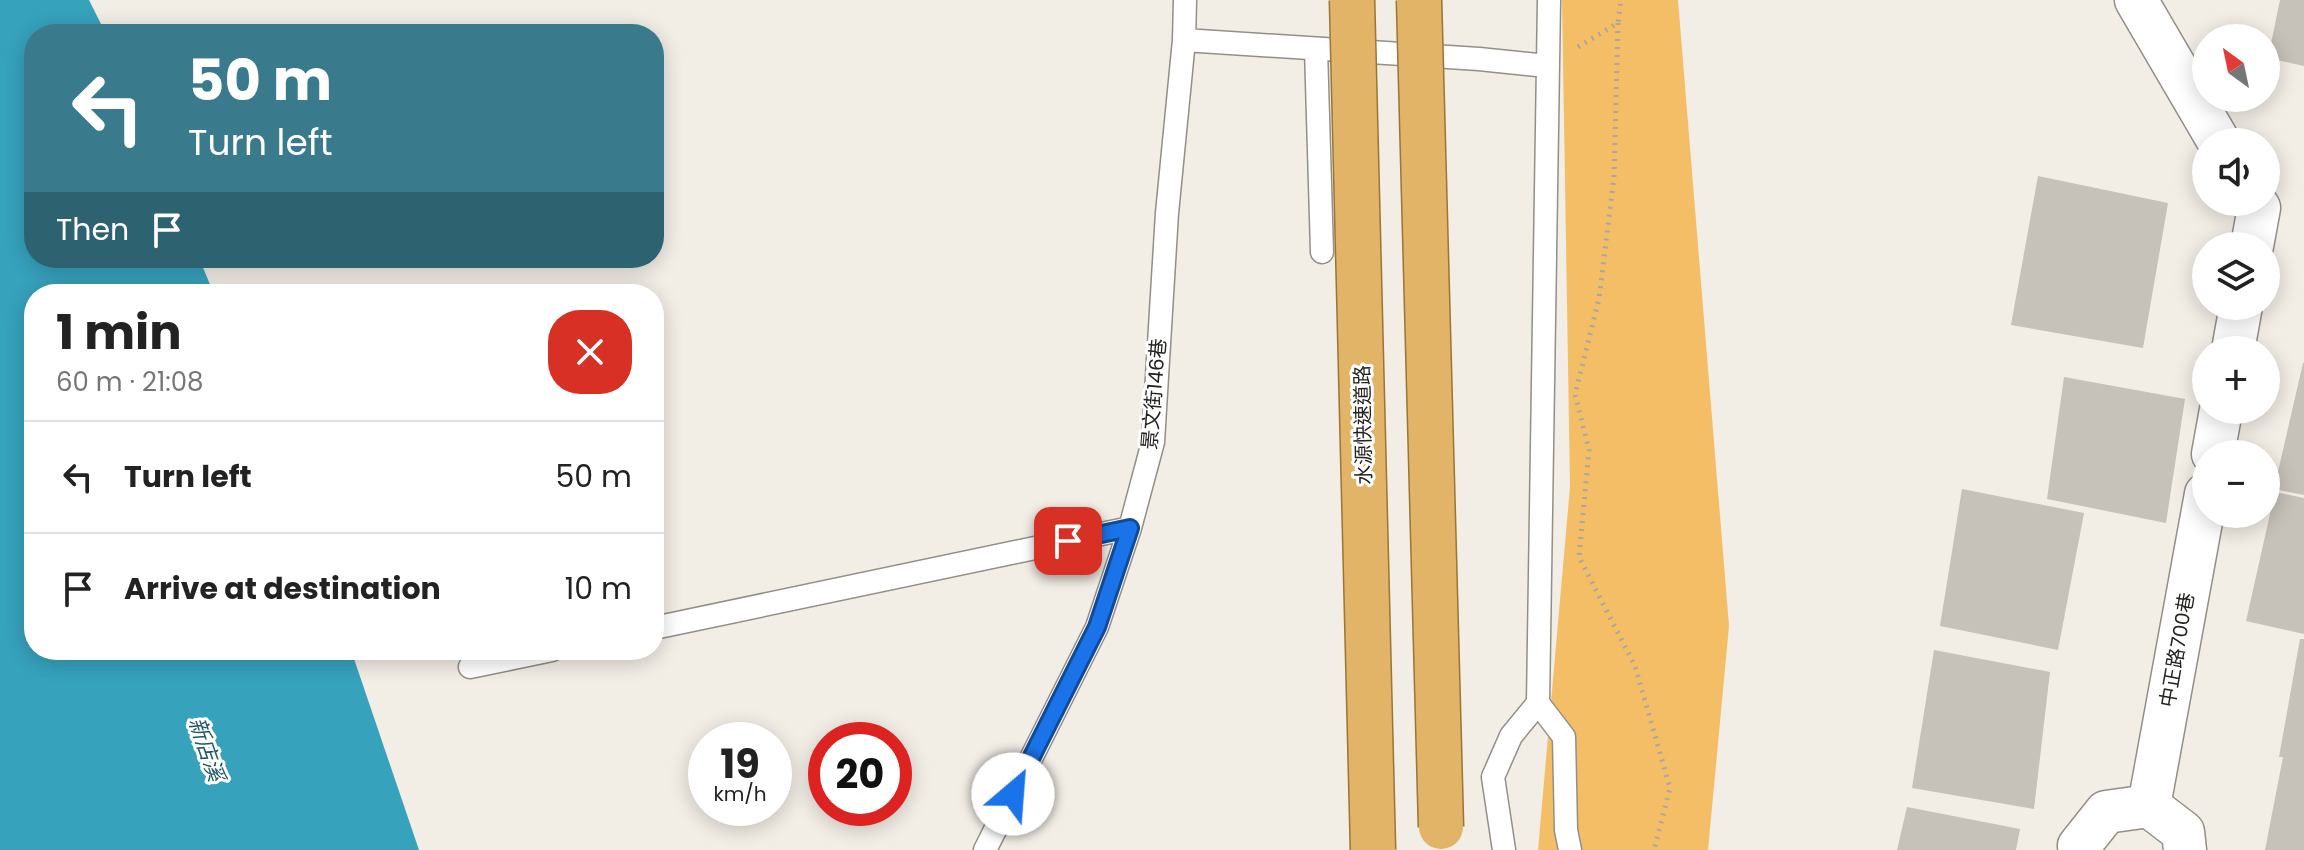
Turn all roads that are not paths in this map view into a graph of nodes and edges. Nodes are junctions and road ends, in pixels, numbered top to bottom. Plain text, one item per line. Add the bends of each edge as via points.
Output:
1 (1185, 0) edge
2 (1352, 0) edge
3 (1419, 0) edge
4 (1549, 0) edge
5 (2136, 0) edge
6 (1184, 40) junction
7 (1316, 49) junction
8 (1547, 66) junction
9 (2211, 128) edge
10 (1322, 252) dead end
11 (1130, 528) junction
12 (2200, 528) edge
13 (664, 626) edge
14 (504, 660) edge
15 (470, 667) dead end
16 (1538, 703) junction
17 (2149, 806) junction
18 (1441, 827) dead end
19 (985, 850) edge
20 (1373, 850) edge
21 (1504, 850) edge
22 (1570, 850) edge
23 (2080, 850) edge
24 (2185, 850) edge

1 - 6 lane, 景文街146巷
2 - 20 highway, 水源快速道路, bridge
3 - 18 highway, bridge
4 - 8 lane
5 - 9 street
6 - 7 lane
6 - 11 lane, 景文街146巷 via 1153,442
7 - 8 lane
7 - 10 lane
8 - 16 lane
11 - 13 lane
11 - 19 lane, 景文街146巷 via 1097,627
12 - 17 street, 中正路700巷
14 - 15 lane
16 - 21 lane via 1511,736 1493,777
16 - 22 lane via 1564,737
17 - 23 street via 2106,812
17 - 24 street via 2183,832

